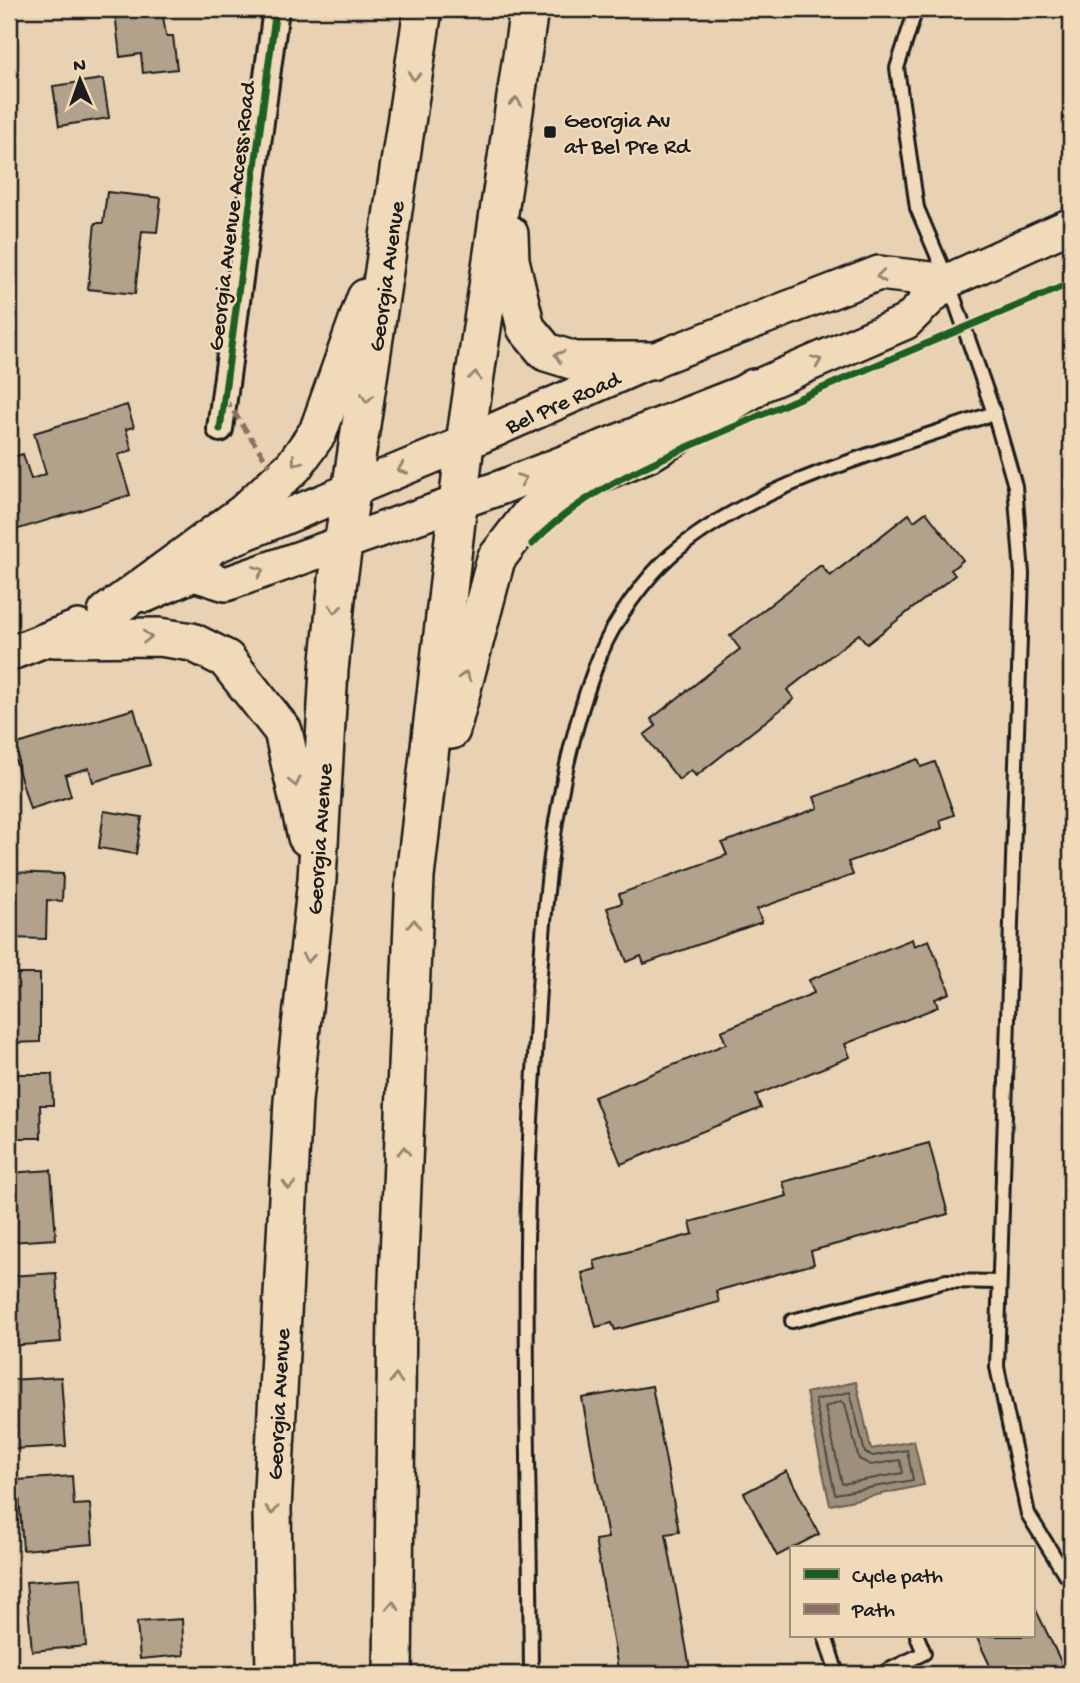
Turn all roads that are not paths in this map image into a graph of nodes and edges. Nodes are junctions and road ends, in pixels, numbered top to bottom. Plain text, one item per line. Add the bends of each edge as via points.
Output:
1 (276, 9) edge
2 (424, 9) edge
3 (529, 9) edge
4 (916, 9) edge
5 (508, 159) junction
6 (394, 218) junction
7 (1071, 225) edge
8 (948, 281) junction
9 (651, 361) junction
10 (754, 388) junction
11 (994, 413) junction
12 (220, 429) dead end
13 (465, 443) junction
14 (353, 488) junction
15 (458, 503) junction
16 (344, 542) junction
17 (194, 574) junction
18 (107, 613) junction
19 (55, 638) junction
20 (9, 654) edge
21 (418, 860) junction
22 (317, 879) junction
23 (999, 1282) junction
24 (792, 1321) dead end
25 (1071, 1576) edge
26 (826, 1638) edge
27 (917, 1638) edge
28 (275, 1674) edge
29 (393, 1674) edge
30 (531, 1674) edge
31 (837, 1674) edge
32 (881, 1674) edge

1 - 12 street, Georgia Avenue Access Road
2 -> 6 main road, Georgia Avenue
5 -> 3 main road
4 - 8 lane via 897,68 917,208
9 -> 5 main road via 575,361 546,352 526,328 510,260
13 -> 5 main road
6 -> 14 main road, Georgia Avenue
6 -> 18 main road via 318,432 244,513
7 - 8 main road
8 -> 9 main road, Bel Pre Road via 879,273
10 -> 8 main road via 906,322
8 - 11 lane
9 - 13 main road, Bel Pre Road
15 -> 10 main road
21 -> 10 main road via 496,559 530,515 565,487 650,452
11 - 23 lane via 1015,486 1022,575
11 - 30 lane via 816,474 719,519 644,583 602,651 570,752 556,823 540,961 528,1190
13 -> 14 main road, Bel Pre Road
13 - 15 main road
14 - 16 main road, Georgia Avenue
14 - 17 main road, Bel Pre Road via 210,548
15 - 16 main road
15 - 21 main road
17 -> 16 main road via 226,584
16 -> 22 main road, Georgia Avenue via 329,670
17 - 18 main road, Bel Pre Road
18 - 19 main road, Bel Pre Road
19 - 20 main road, Bel Pre Road
19 -> 22 main road via 159,637 192,642 226,659 283,731
29 -> 21 main road via 397,1304
22 -> 28 main road, Georgia Avenue via 293,1101 272,1509
23 - 24 lane via 946,1282
23 - 25 lane via 996,1367 1028,1514 1065,1574
26 - 31 lane
27 - 32 lane via 924,1653

